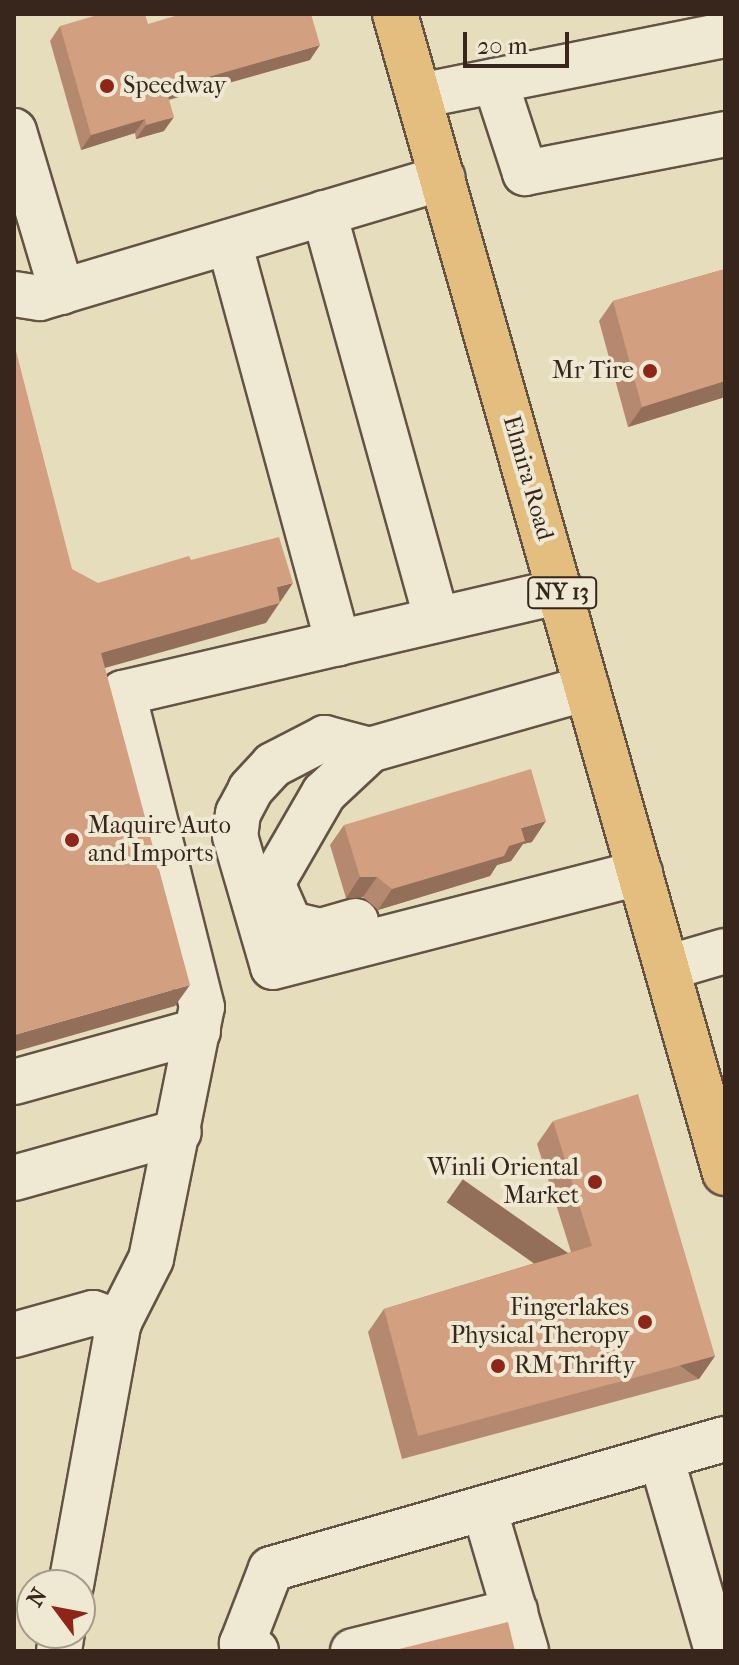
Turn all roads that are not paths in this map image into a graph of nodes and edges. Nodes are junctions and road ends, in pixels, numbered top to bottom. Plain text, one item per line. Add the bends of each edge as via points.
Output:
1 (395, 14) edge
2 (725, 35) edge
3 (495, 81) junction
4 (419, 96) junction
5 (14, 131) edge
6 (725, 134) edge
7 (442, 178) junction
8 (324, 213) junction
9 (229, 242) junction
10 (62, 292) junction
11 (14, 294) edge
12 (561, 591) junction
13 (437, 620) junction
14 (338, 643) junction
15 (587, 688) junction
16 (370, 750) junction
17 (640, 873) junction
18 (540, 898) junction
19 (725, 951) edge
20 (667, 968) junction
21 (198, 1031) junction
22 (14, 1082) edge
23 (179, 1132) junction
24 (725, 1173) edge
25 (14, 1178) edge
26 (119, 1322) junction
27 (14, 1335) edge
28 (725, 1439) edge
29 (661, 1457) junction
30 (484, 1508) junction
31 (74, 1569) edge
32 (520, 1631) edge
33 (256, 1651) edge
34 (353, 1651) edge
35 (717, 1651) edge

1 - 4 highway, Elmira Road / NY 13
2 - 3 lane
3 - 4 lane
3 - 6 lane via 525,173
4 - 7 highway, Elmira Road / NY 13
5 - 10 lane
7 - 8 lane
7 - 12 highway, Elmira Road / NY 13
8 - 9 lane
8 - 13 lane
9 - 10 lane
9 - 14 lane
10 - 11 lane via 40,298
12 - 13 lane
12 - 15 highway, Elmira Road / NY 13
13 - 14 lane
14 - 21 lane via 123,693 202,1007
15 - 16 lane
15 - 17 highway, Elmira Road / NY 13
16 - 18 lane via 324,793 272,883 290,924 320,931 498,880
16 - 18 lane via 325,738 273,765 238,813 235,836 273,967
17 - 18 lane
17 - 20 highway, Elmira Road / NY 13
19 - 20 lane
20 - 24 highway, Elmira Road / NY 13
21 - 22 lane
21 - 23 lane
23 - 25 lane
23 - 26 lane via 151,1259
26 - 27 lane via 93,1313
26 - 31 lane
28 - 29 lane
29 - 30 lane
29 - 35 lane
30 - 32 lane
30 - 33 lane via 271,1569 242,1644
32 - 34 lane

